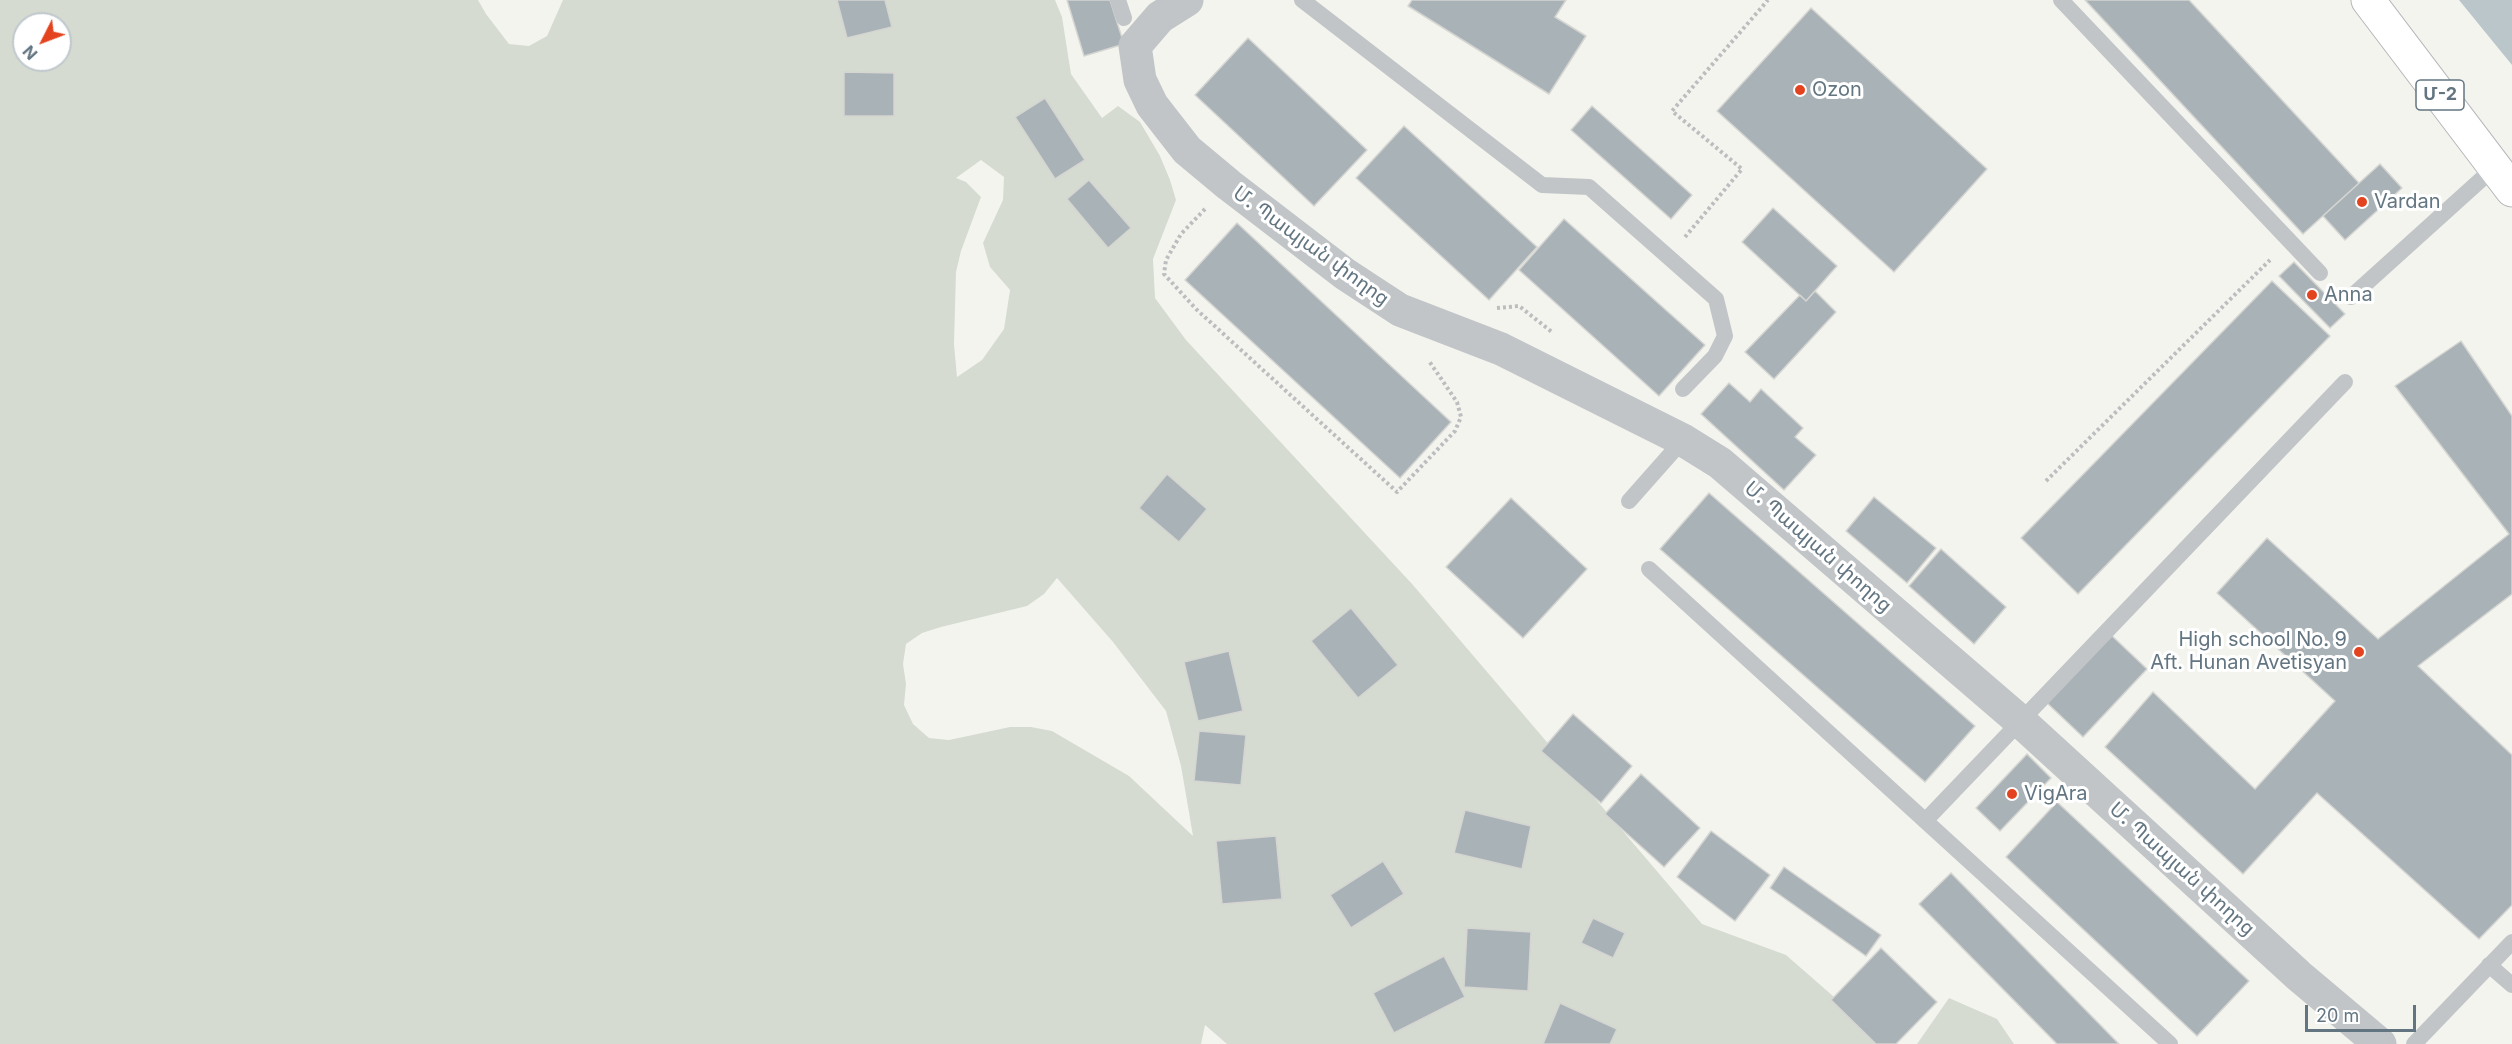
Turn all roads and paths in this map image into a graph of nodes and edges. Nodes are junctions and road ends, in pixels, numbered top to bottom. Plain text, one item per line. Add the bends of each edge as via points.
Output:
1 (1118, 0) edge
2 (1187, 0) edge
3 (1302, 0) edge
4 (1768, 0) edge
5 (2061, 0) edge
6 (2368, 0) edge
7 (1124, 18) dead end
8 (2504, 178) edge
9 (1229, 185) junction
10 (2290, 241) junction
11 (1668, 256) junction
12 (2320, 273) dead end
13 (2351, 297) dead end
14 (1494, 308) dead end
15 (1555, 334) dead end
16 (1426, 357) dead end
17 (2345, 382) dead end
18 (1683, 389) dead end
19 (1683, 440) junction
20 (2046, 481) dead end
21 (1629, 501) dead end
22 (1649, 569) dead end
23 (2020, 721) junction
24 (1924, 820) junction
25 (2512, 942) edge
26 (2489, 965) junction
27 (2512, 985) edge
28 (2170, 1044) edge
29 (2380, 1044) edge
30 (2414, 1044) edge

1 - 7 lane
2 - 9 street, Մ․ Պապյան փողոց via 1160,16 1135,46 1140,80 1152,105 1187,150
3 - 11 lane via 1542,185 1589,187
4 - 11 path via 1672,111 1742,169
5 - 10 lane
6 - 8 highway, Մ-2
8 - 13 lane
9 - 16 path via 1181,234 1166,260 1164,274 1196,309 1396,492 1455,431 1461,417 1457,402
9 - 19 street, Մ․ Պապյան փողոց via 1345,274 1400,310 1501,349
10 - 12 lane
10 - 20 path
11 - 18 lane via 1716,299 1725,336 1715,356
14 - 15 path via 1519,306
17 - 23 lane
19 - 21 lane
19 - 23 street, Մ․ Պապյան փողոց via 1720,463
22 - 24 lane
23 - 24 lane
23 - 29 street, Մ․ Պապյան փողոց via 2298,975
24 - 28 lane
25 - 26 lane
26 - 27 lane
26 - 30 lane

